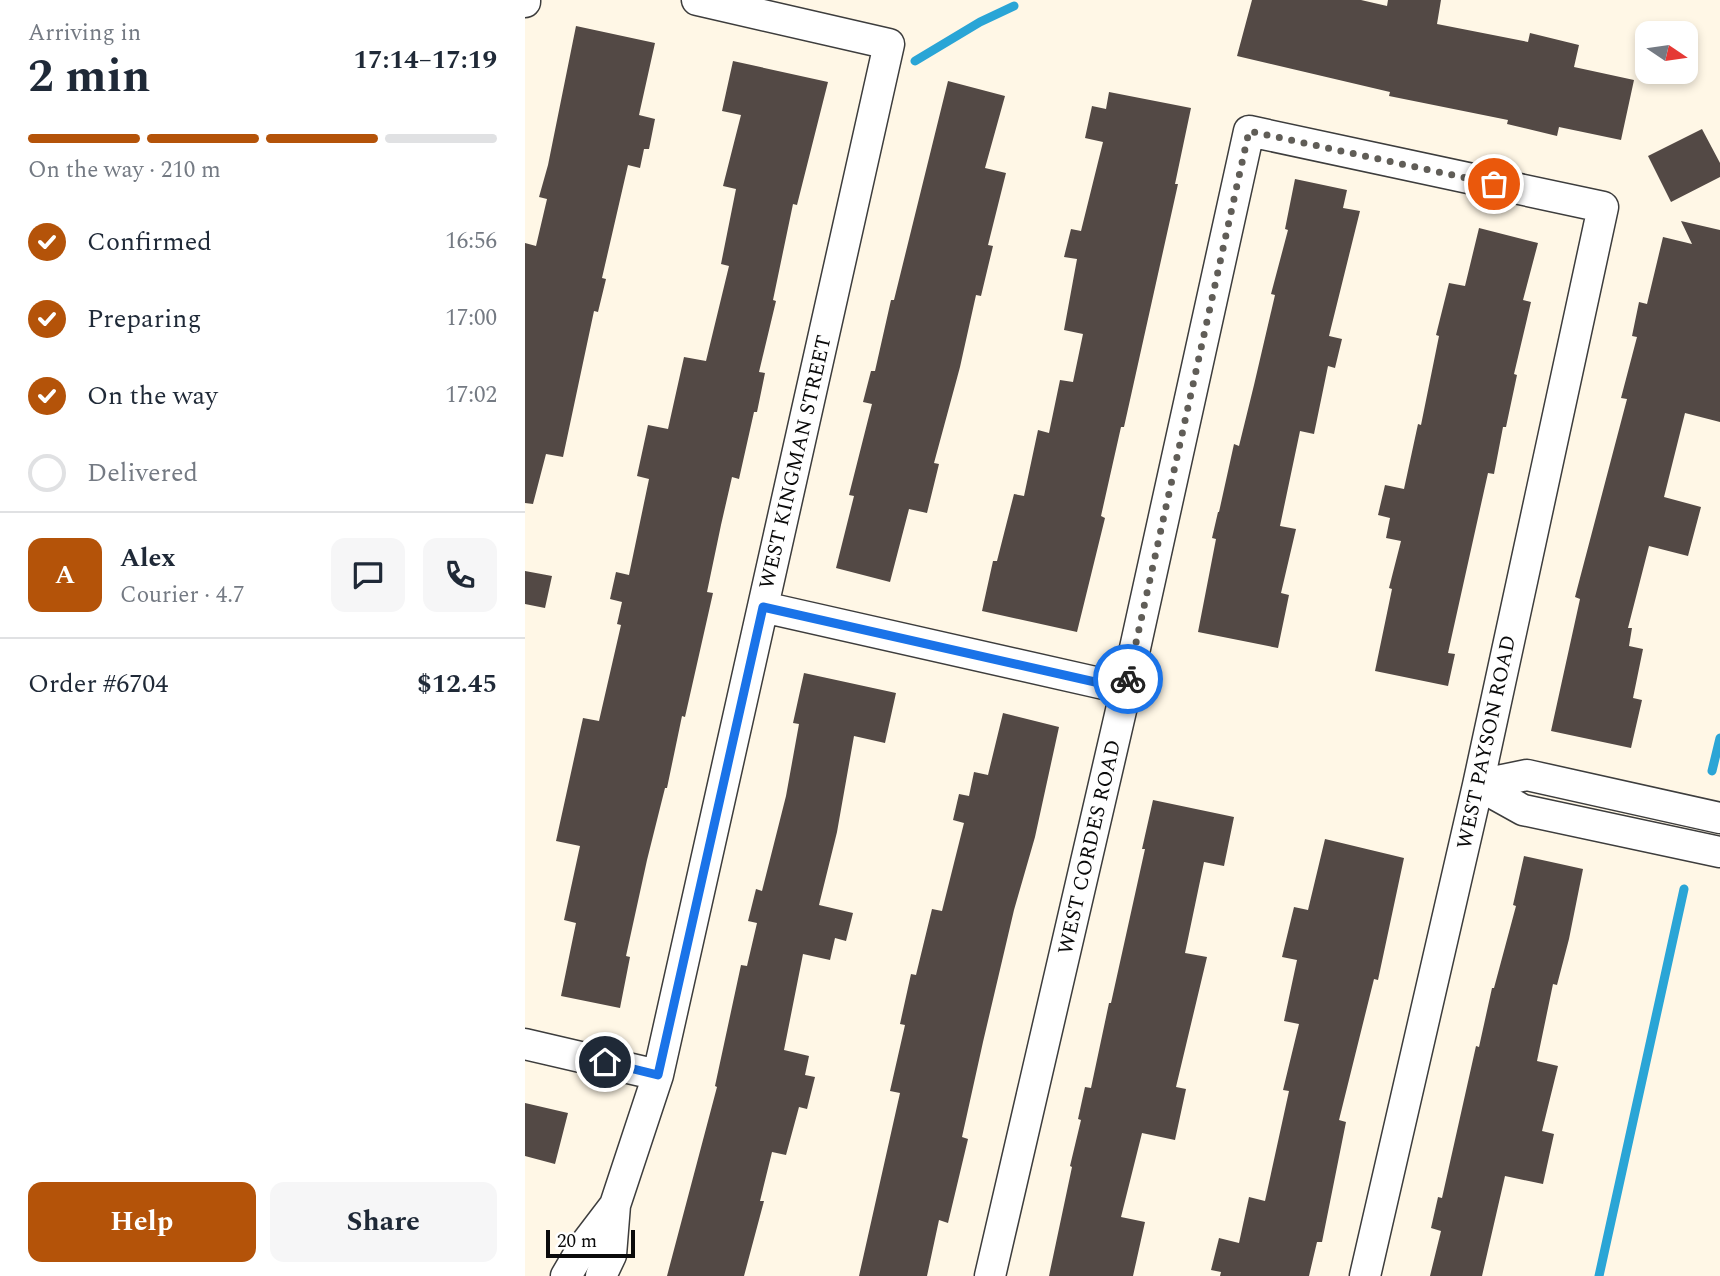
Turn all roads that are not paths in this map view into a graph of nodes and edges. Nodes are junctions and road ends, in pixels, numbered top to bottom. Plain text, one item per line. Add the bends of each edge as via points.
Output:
1 (697, 0) edge
2 (1602, 207) joint
3 (763, 607) junction
4 (1126, 689) junction
5 (1478, 785) junction
6 (1720, 818) edge
7 (1720, 852) edge
8 (525, 1044) edge
9 (658, 1075) junction
10 (615, 1205) junction
11 (566, 1276) edge
12 (601, 1276) edge
13 (990, 1276) edge
14 (1365, 1276) edge

1 - 3 street, WEST KINGMAN STREET via 889,44
2 - 4 street, WEST CORDES ROAD via 1249,131
2 - 5 street, WEST PAYSON ROAD
3 - 4 street
3 - 9 street, WEST KINGMAN STREET
4 - 13 street, WEST CORDES ROAD
5 - 6 street via 1527,775
5 - 7 street via 1523,810
5 - 14 street, WEST PAYSON ROAD
8 - 9 street
9 - 10 street, WEST KINGMAN STREET
10 - 11 street, WEST KINGMAN STREET
10 - 12 street, WEST KINGMAN STREET via 611,1255

